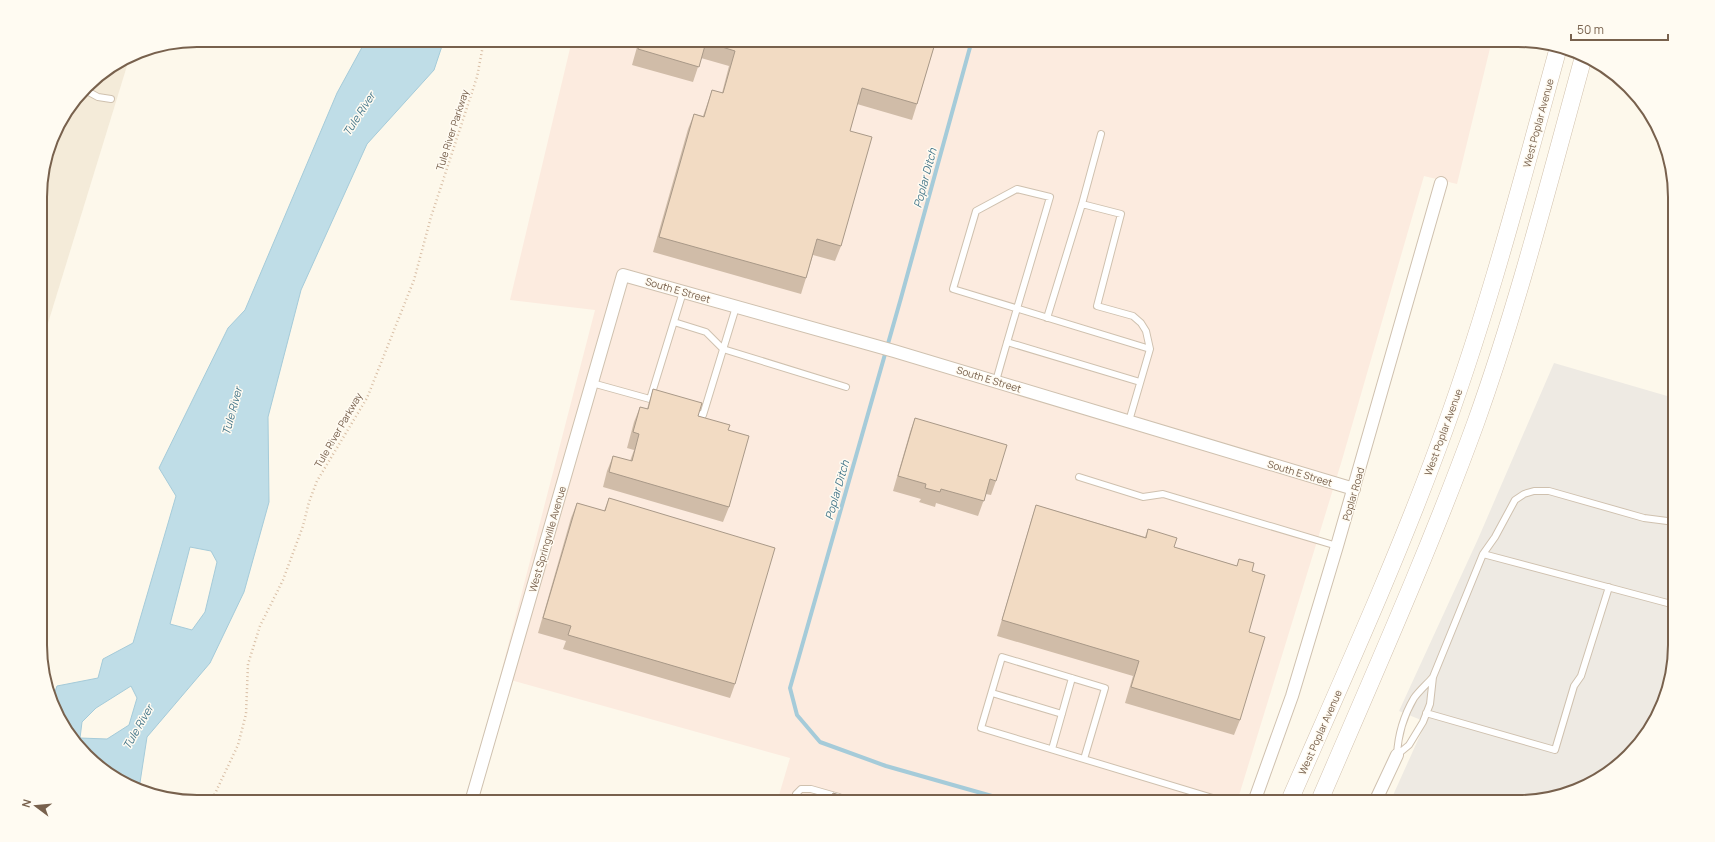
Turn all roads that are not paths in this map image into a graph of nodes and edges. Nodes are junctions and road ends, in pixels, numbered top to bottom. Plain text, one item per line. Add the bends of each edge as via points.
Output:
1 (1557, 52) edge
2 (1582, 61) edge
3 (90, 92) edge
4 (111, 99) dead end
5 (1101, 134) dead end
6 (1441, 183) dead end
7 (1082, 204) junction
8 (623, 275) joint
9 (683, 292) junction
10 (736, 307) junction
11 (1017, 310) junction
12 (1047, 318) junction
13 (674, 322) junction
14 (1007, 342) junction
15 (723, 349) junction
16 (1150, 349) junction
17 (996, 381) junction
18 (1140, 382) junction
19 (592, 383) junction
20 (846, 387) dead end
21 (650, 399) junction
22 (665, 404) edge
23 (688, 411) edge
24 (1129, 421) junction
25 (1079, 476) dead end
26 (1354, 489) junction
27 (1668, 521) edge
28 (1337, 546) junction
29 (1483, 554) junction
30 (1609, 588) junction
31 (1668, 603) edge
32 (1433, 677) junction
33 (1072, 678) junction
34 (992, 693) junction
35 (1426, 713) junction
36 (1062, 714) junction
37 (1052, 749) junction
38 (1397, 755) junction
39 (1084, 759) junction
40 (473, 795) edge
41 (796, 795) edge
42 (833, 795) edge
43 (1203, 795) edge
44 (1257, 795) edge
45 (1292, 795) edge
46 (1322, 795) edge
47 (1378, 795) edge

1 - 45 main road, West Poplar Avenue via 1497,267 1438,448 1399,550
2 - 46 main road via 1516,297 1476,421 1415,578
3 - 4 lane
5 - 7 lane
6 - 26 street, Poplar Road
7 - 12 lane
7 - 16 lane via 1121,214 1097,306 1134,316 1146,331
8 - 9 street, South E Street
8 - 19 street, West Springville Avenue
9 - 10 street, South E Street
9 - 13 lane
10 - 15 lane
10 - 17 street, South E Street
11 - 11 lane via 1050,197 1017,189 976,210 953,289
11 - 12 lane
11 - 14 lane
12 - 16 lane
13 - 15 lane via 706,332
13 - 21 lane
14 - 17 lane
14 - 18 lane
15 - 20 lane
15 - 23 lane via 703,415
16 - 18 lane
17 - 24 street, South E Street
18 - 24 lane
19 - 21 lane
19 - 40 street, West Springville Avenue
21 - 22 lane
24 - 26 street, South E Street
25 - 28 lane via 1143,497 1163,494
26 - 28 street, Poplar Road
27 - 29 lane via 1644,518 1549,491 1534,491 1515,500
28 - 44 street, Poplar Road via 1292,696
29 - 30 lane
29 - 32 lane
30 - 31 lane
30 - 35 lane via 1580,676 1574,686 1555,750
32 - 35 lane via 1430,704
32 - 38 lane via 1414,698 1398,737
33 - 34 lane via 1002,657
33 - 36 lane
33 - 39 lane via 1105,688
34 - 36 lane
34 - 37 lane via 982,728
35 - 38 lane via 1409,745
36 - 37 lane
37 - 39 lane
38 - 47 street
39 - 43 lane
41 - 42 lane via 801,789

